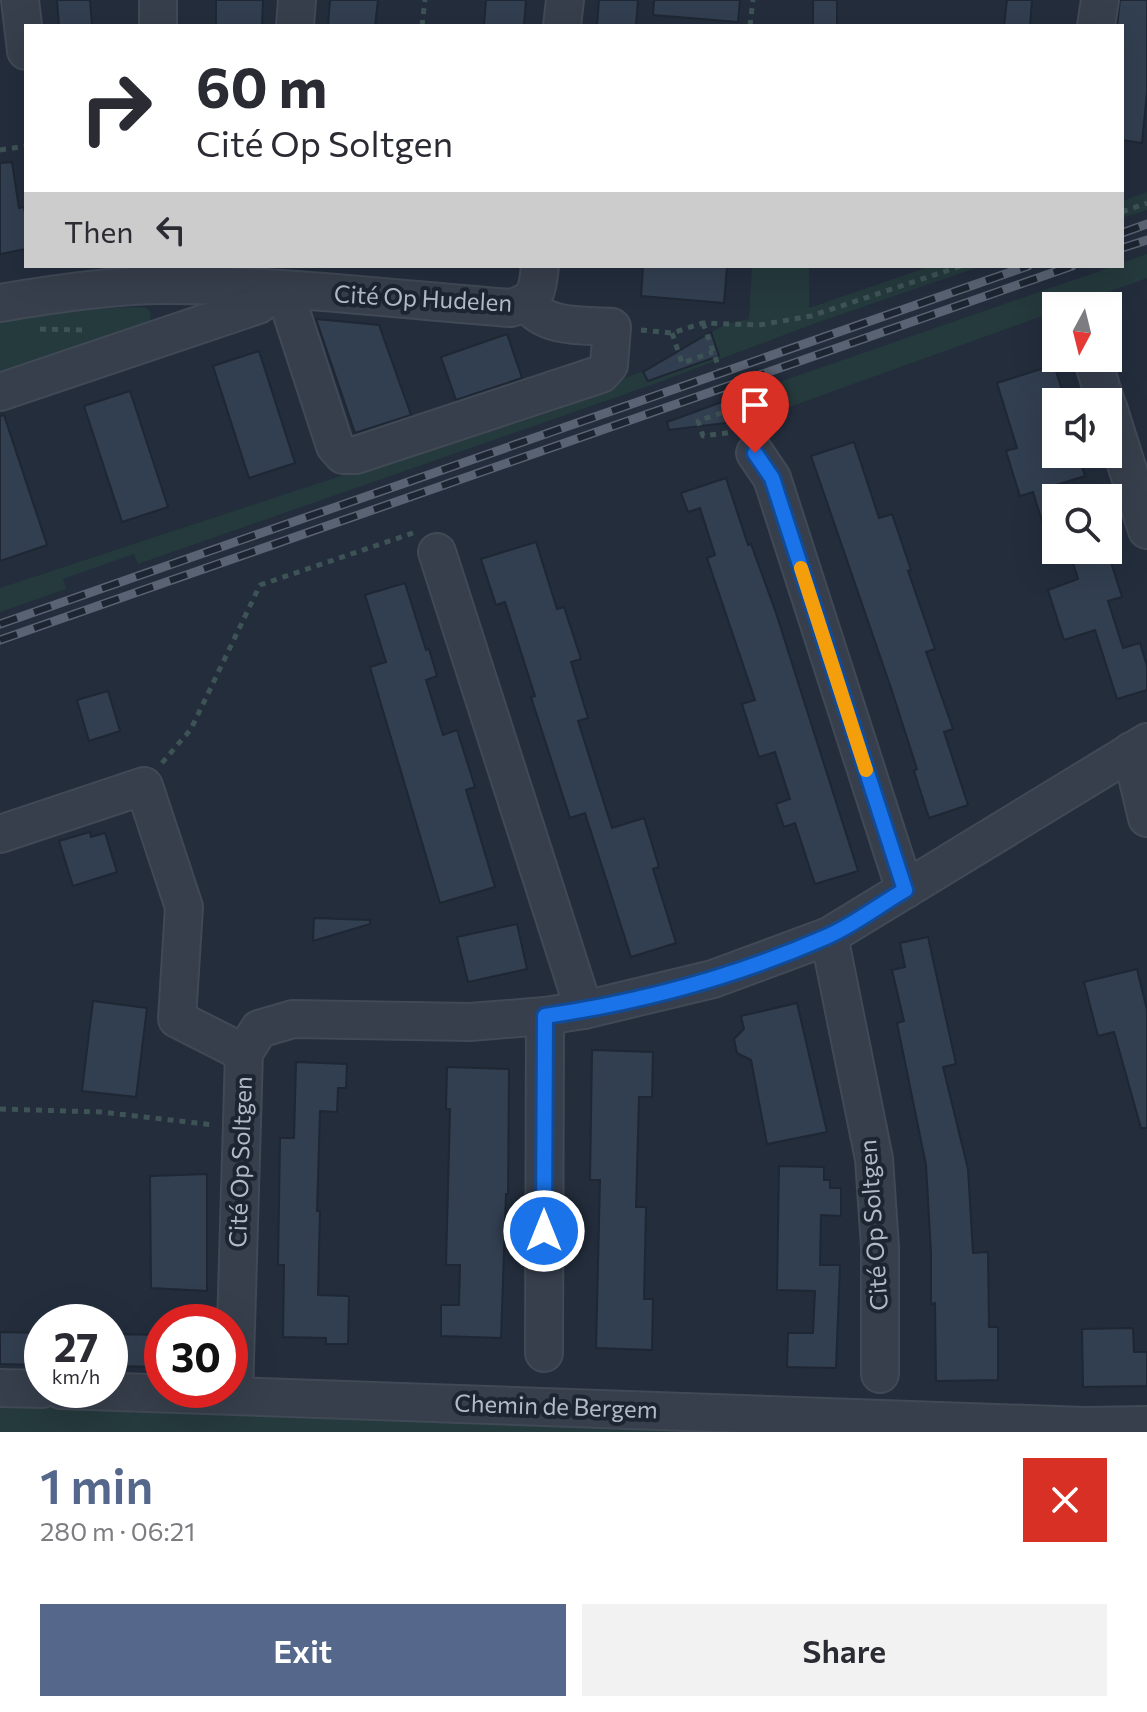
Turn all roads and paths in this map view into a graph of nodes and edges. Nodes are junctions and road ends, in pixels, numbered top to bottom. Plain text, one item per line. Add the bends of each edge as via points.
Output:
1 (20, 0) edge
2 (158, 0) edge
3 (297, 0) edge
4 (425, 0) edge
5 (565, 0) edge
6 (753, 0) edge
7 (1100, 0) edge
8 (158, 24) edge
9 (295, 24) edge
10 (422, 24) edge
11 (562, 24) edge
12 (750, 24) edge
13 (1096, 24) edge
14 (24, 34) edge
15 (24, 146) edge
16 (0, 150) edge
17 (1147, 203) edge
18 (1124, 211) edge
19 (540, 268) edge
20 (955, 268) edge
21 (52, 280) edge
22 (280, 281) edge
23 (156, 285) junction
24 (0, 303) edge
25 (527, 303) junction
26 (703, 323) junction
27 (612, 327) junction
28 (38, 329) dead end
29 (672, 333) junction
30 (167, 336) junction
31 (130, 348) junction
32 (713, 352) junction
33 (720, 371) dead end
34 (0, 392) edge
35 (732, 406) joint
36 (1122, 451) edge
37 (755, 453) dead end
38 (1147, 530) edge
39 (426, 542) joint
40 (1139, 747) edge
41 (144, 786) junction
42 (1147, 818) edge
43 (0, 834) edge
44 (905, 890) junction
45 (829, 936) junction
46 (584, 1010) junction
47 (545, 1016) junction
48 (244, 1053) junction
49 (0, 1109) edge
50 (241, 1128) junction
51 (236, 1304) edge
52 (544, 1353) dead end
53 (880, 1374) dead end
54 (0, 1388) edge
55 (24, 1389) edge
56 (248, 1396) edge
57 (1147, 1425) edge

1 - 14 street
2 - 8 street
3 - 9 street
4 - 10 path
5 - 11 street
6 - 12 path
7 - 13 street
15 - 16 path
17 - 18 path
19 - 25 street, Cité Op Hudelen via 538,289
20 - 26 path via 811,316 759,325
21 - 23 street, Cité Op Hudelen
21 - 24 street, Cité Op Hudelen
22 - 23 street, Cité Op Hudelen
22 - 25 street, Cité Op Hudelen via 511,308
22 - 27 street via 335,446 343,455 601,374 609,365
22 - 30 street via 258,305
23 - 30 street via 167,310
25 - 27 street via 550,322
26 - 29 path
26 - 32 path
27 - 29 path
28 - 31 path via 107,330
29 - 32 path via 682,363
30 - 31 street
31 - 34 street
32 - 33 path
35 - 35 path via 698,421 703,436 740,431
36 - 38 street
37 - 44 street via 772,478
39 - 41 path via 260,585 191,729
39 - 46 street
40 - 42 street, Cité Op Soltgen
40 - 44 street, Cité Op Soltgen
41 - 43 street
41 - 48 street via 184,907 177,1019
44 - 45 street, Cité Op Soltgen
45 - 46 street, Cité Op Soltgen via 713,979
45 - 53 street, Cité Op Soltgen via 874,1159
46 - 47 street, Cité Op Soltgen
47 - 48 street, Cité Op Soltgen via 470,1022 293,1019 259,1029
47 - 52 street
48 - 50 street, Cité Op Soltgen
49 - 50 path via 101,1112
50 - 51 street, Cité Op Soltgen
54 - 55 street
56 - 57 street, Chemin de Bergem

